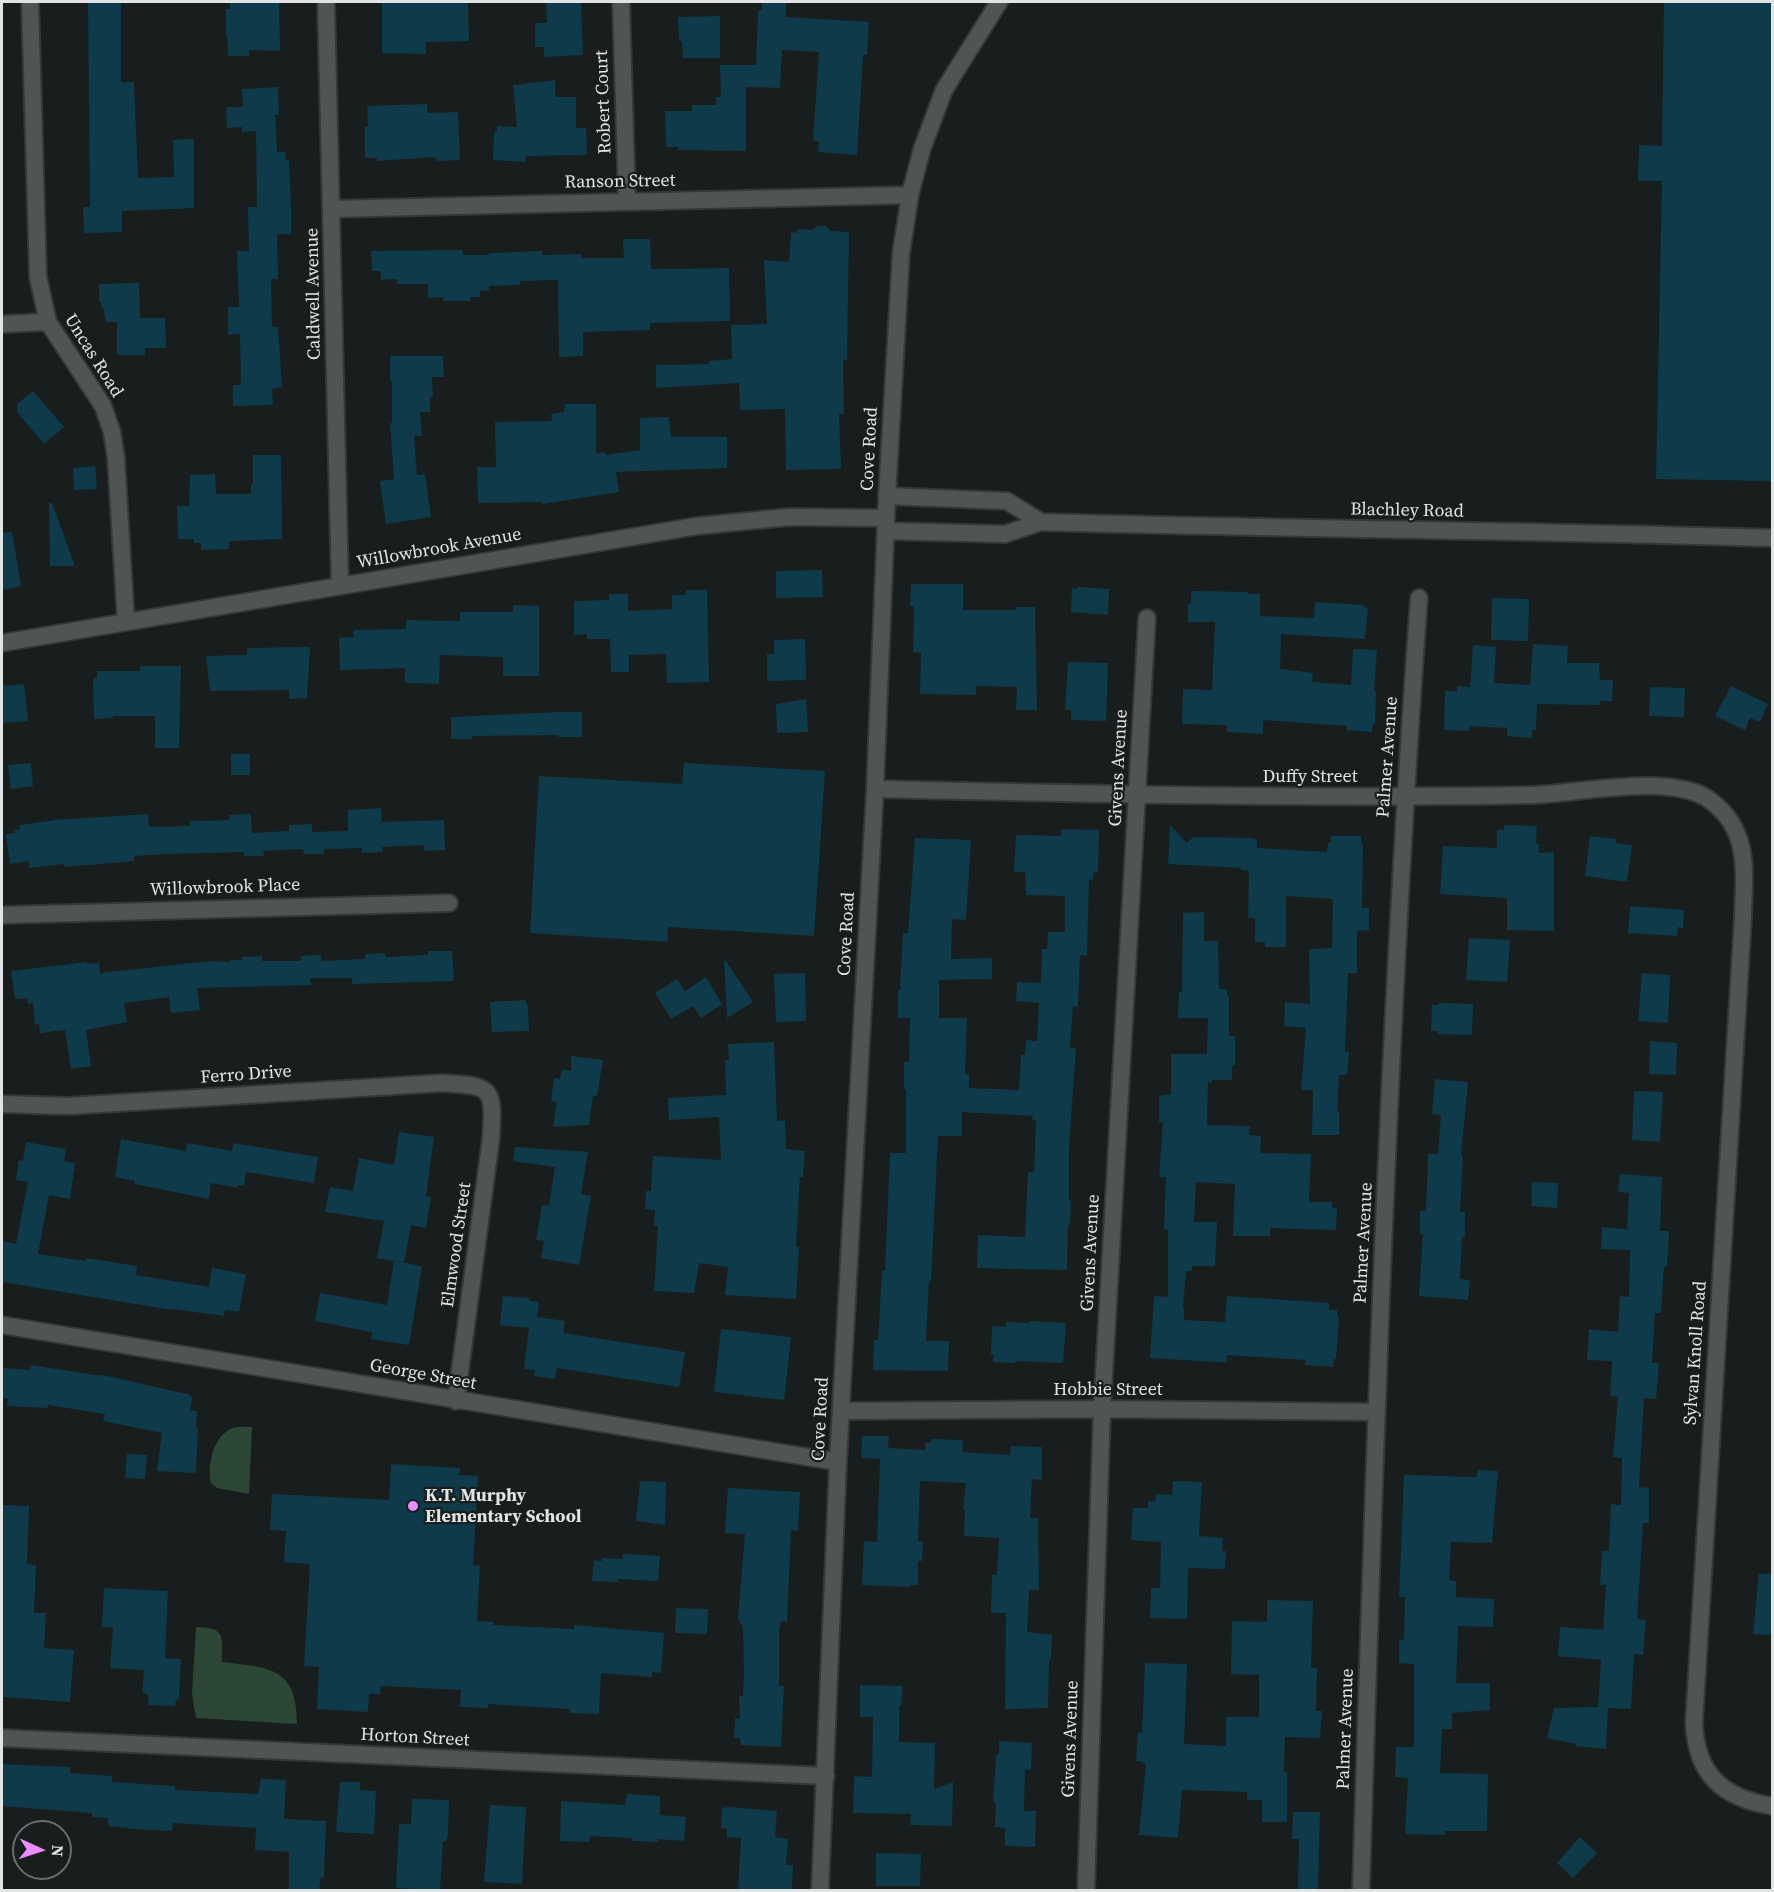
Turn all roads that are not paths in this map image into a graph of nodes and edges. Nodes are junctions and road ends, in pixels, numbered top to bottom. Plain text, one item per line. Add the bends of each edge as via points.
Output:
1 (30, 2) edge
2 (326, 2) edge
3 (621, 2) edge
4 (999, 2) edge
5 (909, 195) junction
6 (627, 201) junction
7 (332, 208) junction
8 (48, 322) junction
9 (2, 324) edge
10 (887, 496) junction
11 (1041, 522) junction
12 (886, 525) junction
13 (1773, 538) edge
14 (340, 586) junction
15 (1419, 598) dead end
16 (1146, 618) dead end
17 (126, 622) junction
18 (2, 643) edge
19 (875, 789) junction
20 (1138, 796) junction
21 (1404, 797) junction
22 (1744, 858) joint
23 (450, 903) dead end
24 (2, 915) edge
25 (489, 1095) joint
26 (2, 1104) edge
27 (2, 1325) edge
28 (456, 1401) junction
29 (1102, 1409) junction
30 (841, 1411) junction
31 (1375, 1412) junction
32 (838, 1462) junction
33 (2, 1738) edge
34 (826, 1776) junction
35 (1773, 1806) edge
36 (820, 1890) edge
37 (1086, 1890) edge
38 (1361, 1890) edge

1 - 8 street, Uncas Road via 38,277
2 - 7 street, Caldwell Avenue
3 - 6 street, Robert Court
4 - 5 street, Cove Road via 944,90
5 - 6 street, Ranson Street
5 - 10 street, Cove Road via 901,254
6 - 7 street, Ranson Street
7 - 14 street, Caldwell Avenue
8 - 9 street
8 - 17 street, Uncas Road via 103,406 112,432
10 - 11 street via 1007,501
10 - 12 street, Cove Road
11 - 12 street, Blachley Road via 1005,534
11 - 13 street, Blachley Road
12 - 14 street, Willowbrook Avenue via 789,517 697,526
12 - 19 street, Cove Road
14 - 17 street, Willowbrook Avenue
15 - 21 street, Palmer Avenue
16 - 20 street, Givens Avenue
17 - 18 street, Willowbrook Avenue
19 - 20 street, Duffy Street
19 - 30 street, Cove Road
20 - 21 street, Duffy Street
20 - 29 street, Givens Avenue
21 - 22 street, Duffy Street via 1548,794 1662,786 1710,800 1728,818
21 - 31 street, Palmer Avenue
22 - 35 street, Sylvan Knoll Road via 1694,1722 1695,1742 1710,1778 1731,1793
23 - 24 street, Willowbrook Place
25 - 26 street, Ferro Drive via 483,1088 442,1083 68,1106
25 - 28 street, Elmwood Street via 491,1138
27 - 28 street, George Street
28 - 32 street, George Street
29 - 30 street, Hobbie Street
29 - 31 street, Hobbie Street
29 - 37 street, Givens Avenue
30 - 32 street, Cove Road
31 - 38 street, Palmer Avenue
32 - 34 street, Cove Road
33 - 34 street, Horton Street
34 - 36 street, Cove Road

